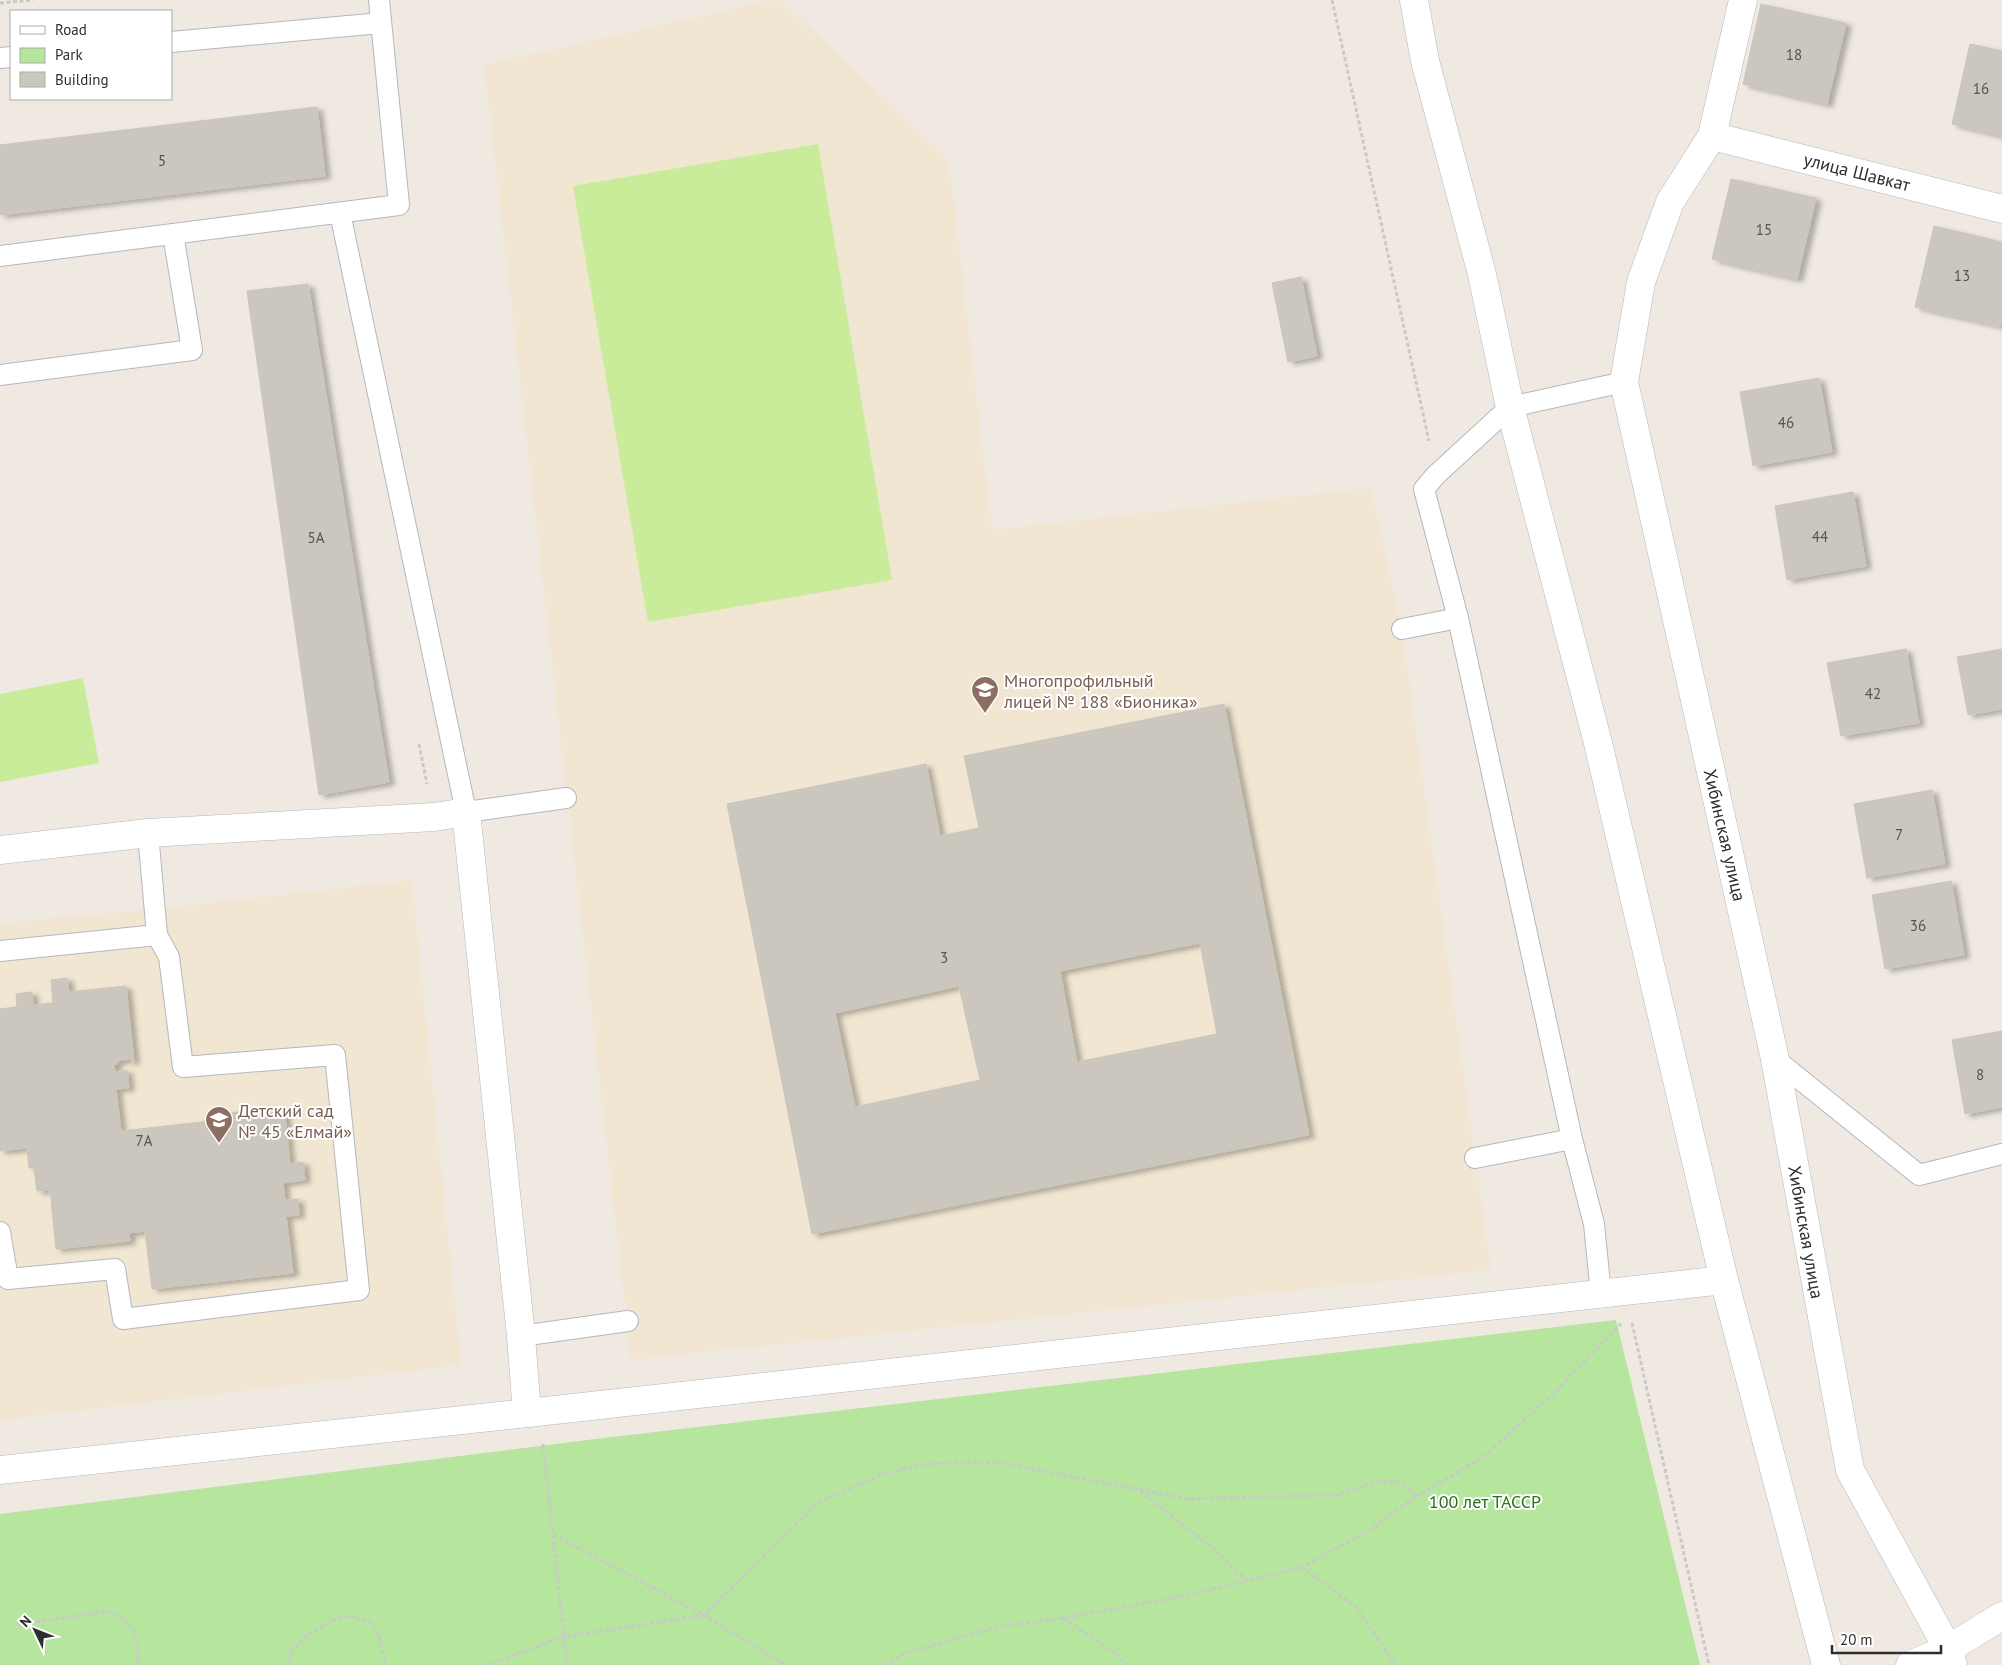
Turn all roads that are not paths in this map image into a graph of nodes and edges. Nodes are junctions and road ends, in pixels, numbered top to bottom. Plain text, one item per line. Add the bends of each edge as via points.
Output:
1 (379, 0) edge
2 (1414, 0) edge
3 (1743, 0) edge
4 (381, 23) junction
5 (172, 42) edge
6 (1712, 136) junction
7 (2002, 209) edge
8 (340, 213) junction
9 (173, 234) junction
10 (0, 256) edge
11 (0, 375) edge
12 (1624, 382) junction
13 (1510, 407) junction
14 (1458, 618) junction
15 (1402, 629) dead end
16 (566, 798) dead end
17 (466, 812) junction
18 (148, 833) junction
19 (0, 850) edge
20 (157, 935) junction
21 (0, 951) edge
22 (1775, 1059) junction
23 (1572, 1139) junction
24 (2002, 1154) edge
25 (1475, 1158) dead end
26 (0, 1232) edge
27 (1724, 1280) junction
28 (1601, 1294) junction
29 (628, 1321) dead end
30 (521, 1336) junction
31 (527, 1413) junction
32 (0, 1470) edge
33 (2002, 1616) edge
34 (1950, 1657) edge
35 (1826, 1665) edge
36 (1910, 1665) edge

1 - 4 lane
2 - 13 street via 1425,61 1482,274
3 - 6 street, Хибинская улица
4 - 5 lane
4 - 8 lane via 399,205
6 - 7 street, улица Шавкат
6 - 12 street, Хибинская улица via 1670,202 1641,282
8 - 9 lane
8 - 17 lane
9 - 10 lane
9 - 11 lane via 192,350
12 - 13 lane
12 - 22 street, Хибинская улица
13 - 14 lane via 1424,489
13 - 27 street via 1598,742
14 - 15 lane
14 - 23 lane
16 - 17 lane
17 - 18 street
17 - 30 street
18 - 19 street
18 - 20 lane
20 - 21 lane
20 - 26 lane via 169,956 183,1068 335,1055 359,1290 123,1319 115,1269 8,1279
22 - 24 lane via 1919,1175
22 - 34 street, Хибинская улица via 1850,1470
23 - 25 lane
23 - 28 lane via 1594,1224
27 - 28 street
27 - 35 street
28 - 31 street
29 - 30 lane
30 - 31 street
31 - 32 street
33 - 34 street
34 - 36 street

